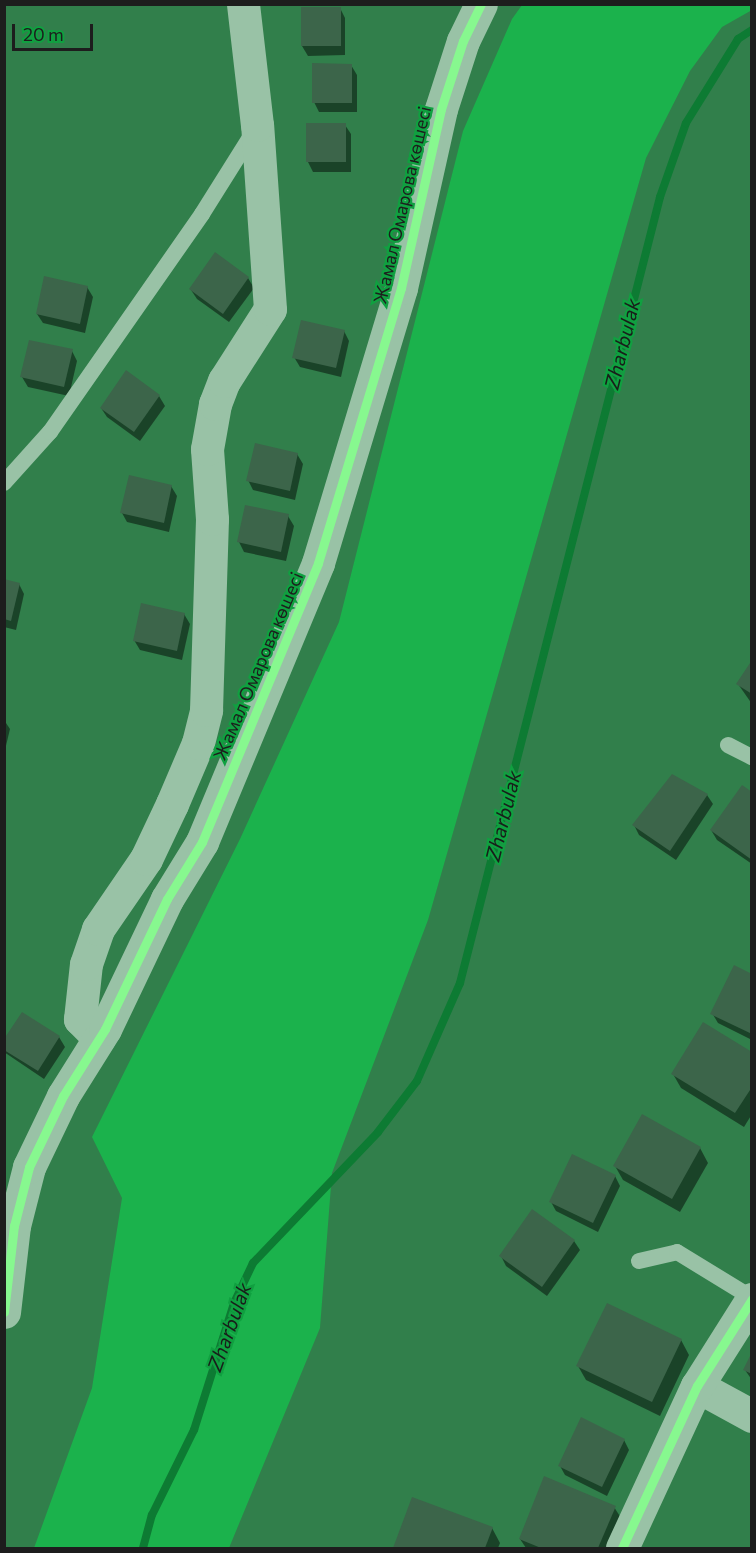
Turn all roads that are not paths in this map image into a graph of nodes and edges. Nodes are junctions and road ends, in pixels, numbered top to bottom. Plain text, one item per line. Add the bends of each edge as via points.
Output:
1 (243, 4) edge
2 (481, 4) edge
3 (257, 125) junction
4 (4, 483) edge
5 (728, 745) dead end
6 (752, 757) edge
7 (99, 1038) junction
8 (639, 1261) dead end
9 (752, 1298) edge
10 (4, 1312) edge
11 (697, 1386) junction
12 (752, 1416) edge
13 (622, 1548) edge

1 - 3 street
2 - 7 street, Жамал Омарова көшесі via 463,41 441,109 401,288 318,563 202,842 167,899
3 - 4 lane via 202,214 50,432
3 - 7 street via 270,309 224,381 215,404 207,449 212,519 206,710 198,742 172,804 146,859 98,929 86,964 80,1019
5 - 6 lane
7 - 10 street, Жамал Омарова көшесі via 63,1096 29,1167 14,1226
8 - 9 lane via 677,1252
9 - 11 street
11 - 12 street
11 - 13 street

